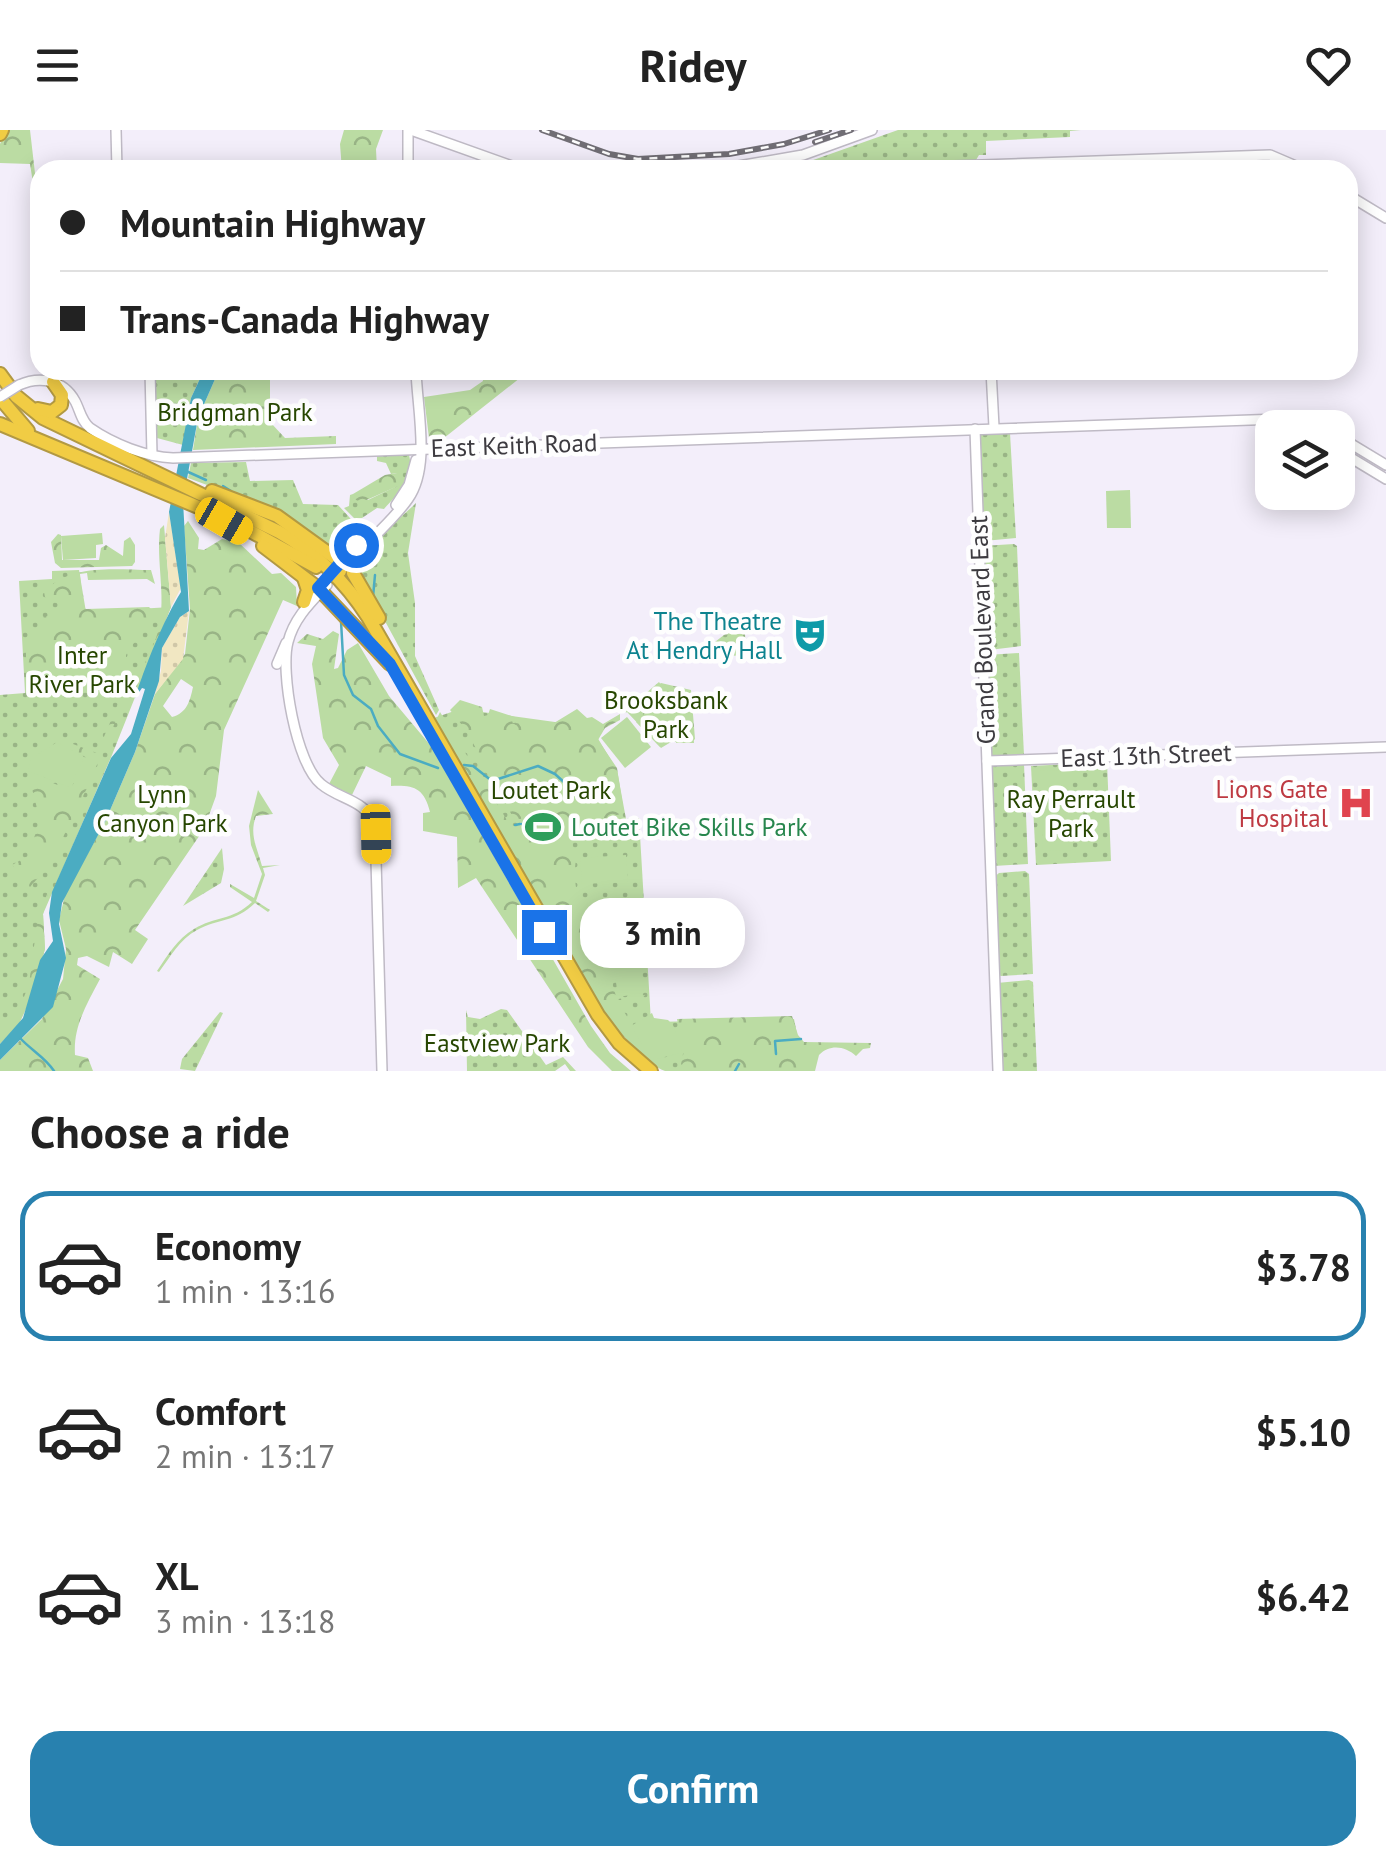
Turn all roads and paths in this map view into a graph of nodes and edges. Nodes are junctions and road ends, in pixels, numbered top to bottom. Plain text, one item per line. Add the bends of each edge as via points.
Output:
1 (116, 130) edge
2 (410, 130) edge
3 (872, 130) edge
4 (884, 130) edge
5 (117, 160) edge
6 (408, 160) edge
7 (495, 160) edge
8 (782, 160) edge
9 (788, 160) edge
10 (1160, 160) edge
11 (1281, 160) edge
12 (1358, 201) edge
13 (1386, 218) edge
14 (0, 365) edge
15 (0, 374) edge
16 (30, 377) edge
17 (61, 380) edge
18 (150, 380) edge
19 (416, 380) edge
20 (991, 380) edge
21 (0, 382) edge
22 (53, 382) junction
23 (18, 383) junction
24 (0, 395) edge
25 (1255, 421) edge
26 (0, 424) edge
27 (986, 431) junction
28 (92, 439) junction
29 (51, 446) junction
30 (1355, 446) edge
31 (419, 448) junction
32 (152, 455) junction
33 (1355, 460) edge
34 (1386, 465) edge
35 (1386, 479) edge
36 (166, 482) junction
37 (202, 500) junction
38 (343, 560) junction
39 (303, 576) junction
40 (322, 586) junction
41 (334, 603) junction
42 (305, 606) junction
43 (288, 641) junction
44 (276, 664) dead end
45 (390, 664) junction
46 (1386, 747) edge
47 (987, 761) junction
48 (465, 785) junction
49 (382, 1071) edge
50 (642, 1071) edge
51 (651, 1071) edge
52 (998, 1071) edge

1 - 5 main road
2 - 6 main road
2 - 7 main road
3 - 8 main road
4 - 9 main road
10 - 11 main road
12 - 13 main road
14 - 22 highway via 19,394 45,412 62,403
15 - 28 highway via 28,408
16 - 23 main road
17 - 28 main road via 74,392
18 - 32 main road
19 - 31 main road
20 - 27 main road, Grand Boulevard East
21 - 28 highway via 33,416
22 - 23 main road
22 - 28 main road via 68,392
23 - 24 main road, bridge
24 - 29 highway via 19,424
25 - 27 main road, East Keith Road
26 - 29 highway
27 - 31 main road, East Keith Road
27 - 47 main road, Grand Boulevard East
28 - 32 main road, East Keith Road
28 - 36 highway
29 - 36 highway
30 - 34 main road
31 - 32 main road, East Keith Road
31 - 38 main road via 403,496
33 - 35 main road
36 - 37 highway
36 - 37 highway
37 - 38 highway via 277,516
37 - 39 highway
37 - 45 highway via 316,567 351,600
37 - 48 highway via 290,538 347,587
38 - 40 main road, bridge
38 - 48 highway
39 - 40 highway
39 - 42 highway
40 - 41 highway
40 - 42 main road
41 - 42 highway
41 - 45 highway
42 - 43 main road
43 - 44 main road
43 - 49 main road via 301,754 317,780 361,804 375,825
45 - 50 highway via 594,1018
46 - 47 main road, East 13th Street
47 - 52 main road, Grand Boulevard East
48 - 51 highway via 598,1015

